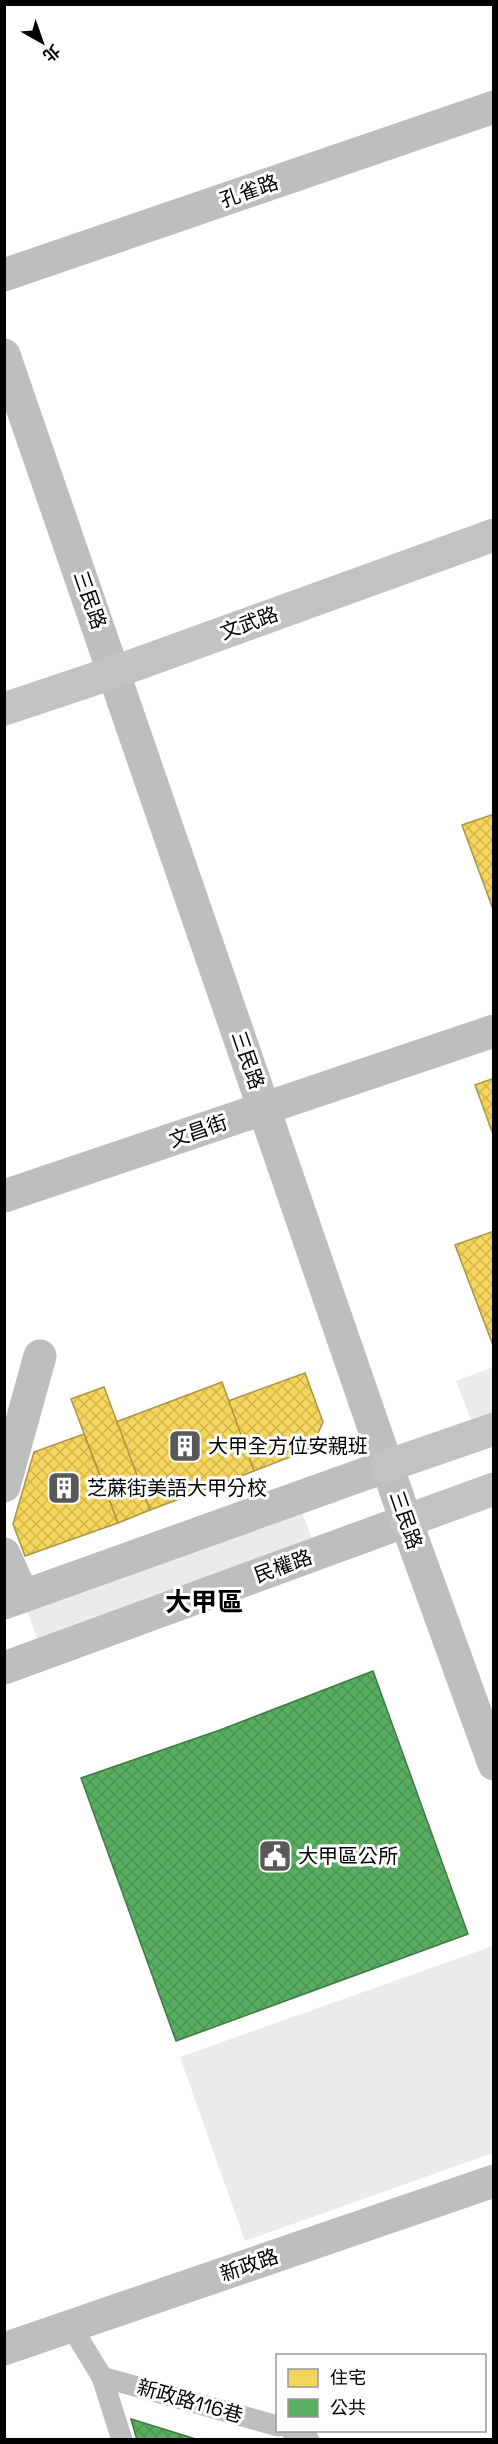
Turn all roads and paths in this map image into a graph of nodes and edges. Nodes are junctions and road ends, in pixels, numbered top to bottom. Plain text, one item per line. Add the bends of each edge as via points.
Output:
1 (494, 107) edge
2 (4, 275) edge
3 (4, 355) edge
4 (494, 535) edge
5 (115, 672) junction
6 (4, 710) edge
7 (494, 1031) edge
8 (264, 1109) junction
9 (4, 1196) edge
10 (40, 1356) dead end
11 (494, 1429) edge
12 (387, 1466) junction
13 (4, 1486) edge
14 (494, 1490) edge
15 (406, 1521) junction
16 (4, 1554) edge
17 (14, 1599) edge
18 (7, 1659) edge
19 (494, 1764) edge
20 (494, 2181) edge
21 (70, 2326) junction
22 (4, 2349) edge
23 (102, 2377) junction
24 (276, 2425) edge
25 (295, 2432) edge
26 (122, 2439) edge
27 (309, 2439) edge

1 - 2 street, 孔雀路
3 - 5 street, 三民路
4 - 5 main road, 文武路
5 - 6 main road, 文武路
5 - 8 street, 三民路
7 - 8 street, 文昌街
8 - 9 street, 文昌街
8 - 12 street, 三民路
10 - 13 street
11 - 12 main road
12 - 15 street, 三民路
12 - 17 street
14 - 15 main road, 民權路
15 - 18 street, 民權路
15 - 19 street, 三民路
16 - 17 street
20 - 21 street, 新政路
21 - 22 street, 新政路
21 - 23 lane, 新政路116巷
23 - 24 lane, 新政路116巷
23 - 26 lane, 新政路116巷
25 - 27 lane

